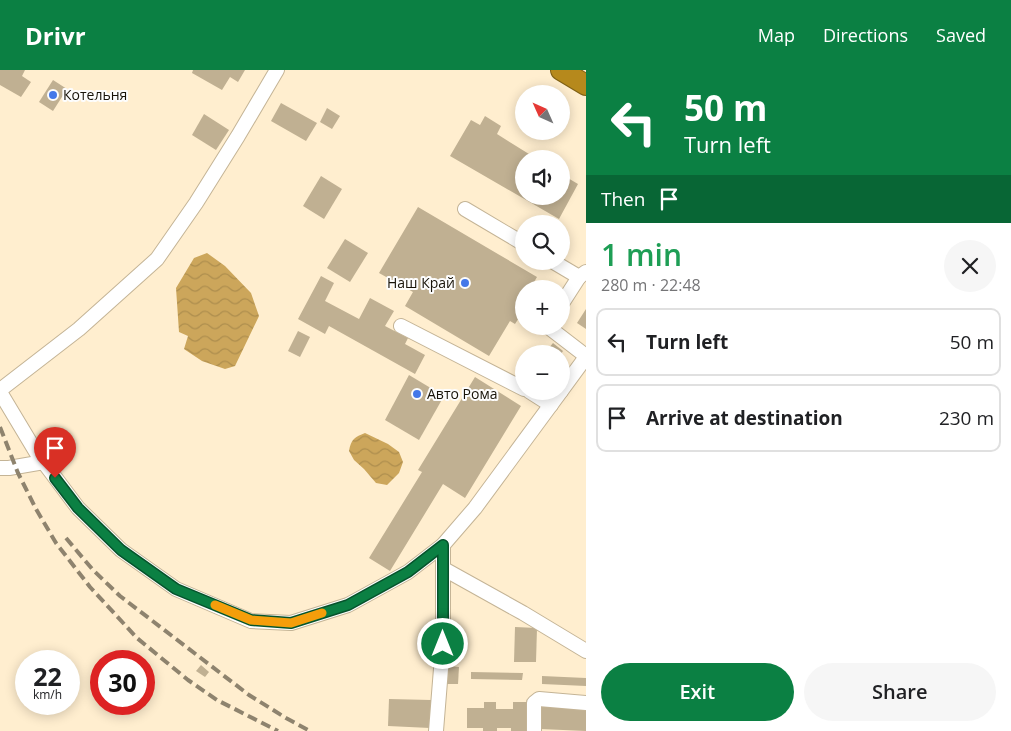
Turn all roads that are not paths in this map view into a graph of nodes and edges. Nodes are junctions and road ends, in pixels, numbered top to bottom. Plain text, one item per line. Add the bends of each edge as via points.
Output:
1 (277, 70) edge
2 (561, 70) edge
3 (586, 85) edge
4 (465, 209) dead end
5 (515, 239) edge
6 (570, 269) edge
7 (582, 275) edge
8 (570, 292) edge
9 (401, 326) dead end
10 (559, 335) edge
11 (586, 357) edge
12 (570, 379) edge
13 (515, 384) edge
14 (0, 391) edge
15 (543, 400) edge
16 (555, 400) edge
17 (551, 405) junction
18 (44, 462) junction
19 (0, 468) edge
20 (443, 545) junction
21 (444, 569) junction
22 (586, 651) edge
23 (586, 703) edge
24 (436, 731) edge
25 (534, 731) edge

1 - 14 street via 196,204 157,259
2 - 3 highway
4 - 5 street
6 - 7 street
7 - 8 street
9 - 13 street
10 - 11 street
11 - 12 street
14 - 18 street
15 - 17 street
16 - 17 street
17 - 20 street
18 - 19 street
18 - 20 street via 78,508 121,550 176,589 251,620 291,623 348,605 408,572
20 - 21 street
21 - 22 street
21 - 24 street via 443,644
23 - 25 street via 539,700 534,703

